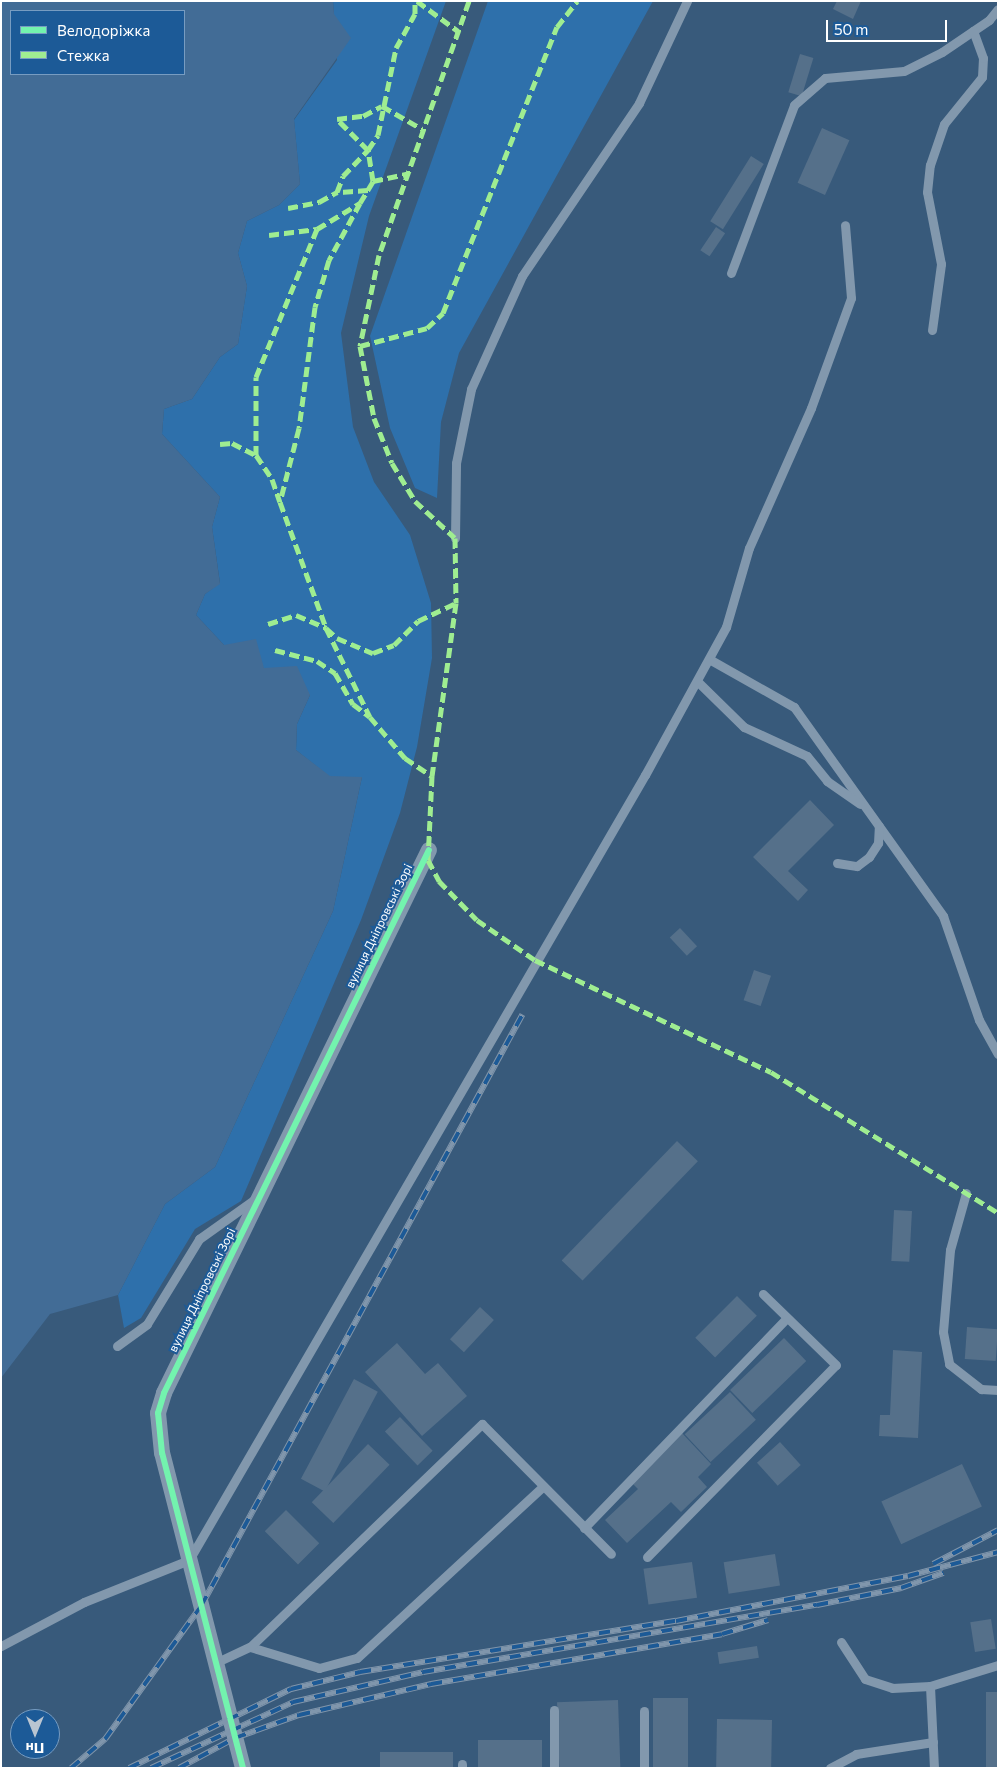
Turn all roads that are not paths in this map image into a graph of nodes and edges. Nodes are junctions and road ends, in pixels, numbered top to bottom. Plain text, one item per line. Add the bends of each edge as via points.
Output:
1 (687, 1) edge
2 (998, 9) edge
3 (973, 31) junction
4 (845, 225) dead end
5 (731, 273) dead end
6 (932, 330) dead end
7 (455, 538) dead end
8 (709, 659) junction
9 (697, 681) junction
10 (866, 808) junction
11 (879, 826) junction
12 (429, 850) dead end
13 (837, 863) dead end
14 (998, 1054) edge
15 (966, 1193) dead end
16 (262, 1194) junction
17 (763, 1294) dead end
18 (787, 1318) junction
19 (117, 1346) dead end
20 (998, 1390) edge
21 (542, 1487) junction
22 (584, 1528) junction
23 (610, 1554) dead end
24 (647, 1557) dead end
25 (189, 1560) junction
26 (841, 1642) dead end
27 (1, 1646) edge
28 (250, 1647) junction
29 (215, 1663) junction
30 (998, 1665) edge
31 (930, 1686) junction
32 (554, 1710) dead end
33 (644, 1711) dead end
34 (933, 1742) junction
35 (243, 1768) edge
36 (554, 1768) edge
37 (644, 1768) edge
38 (830, 1768) edge
39 (934, 1768) edge

1 - 7 lane via 639,103 522,276 471,389 456,463
2 - 3 lane
3 - 5 lane via 904,71 825,78 794,105
3 - 6 lane via 983,58 982,77 944,124 930,165 927,192 941,264
4 - 8 lane via 851,298 811,408 749,548 726,627
8 - 9 lane
8 - 10 lane via 794,707
9 - 10 lane via 744,727 807,756 827,781
9 - 25 lane
10 - 11 lane
11 - 13 lane via 878,843 869,857 857,866
11 - 14 lane via 943,916 979,1020
12 - 16 street, вулиця Дніпровські Зорі
15 - 20 lane via 950,1250 943,1332 949,1364 981,1389
16 - 19 lane via 199,1239 147,1324
16 - 25 street, вулиця Дніпровські Зорі via 158,1413 162,1453
17 - 18 lane
18 - 22 lane
18 - 24 lane via 836,1365
21 - 22 lane
21 - 28 lane via 357,1658 319,1668
21 - 28 lane via 482,1424
22 - 23 lane
25 - 27 lane via 84,1602
25 - 29 street, вулиця Дніпровські Зорі
26 - 31 lane via 865,1679 892,1688
28 - 29 lane
29 - 35 street, вулиця Дніпровські Зорі
30 - 31 lane
31 - 34 lane
32 - 36 lane
33 - 37 lane
34 - 38 lane via 856,1754
34 - 39 lane

